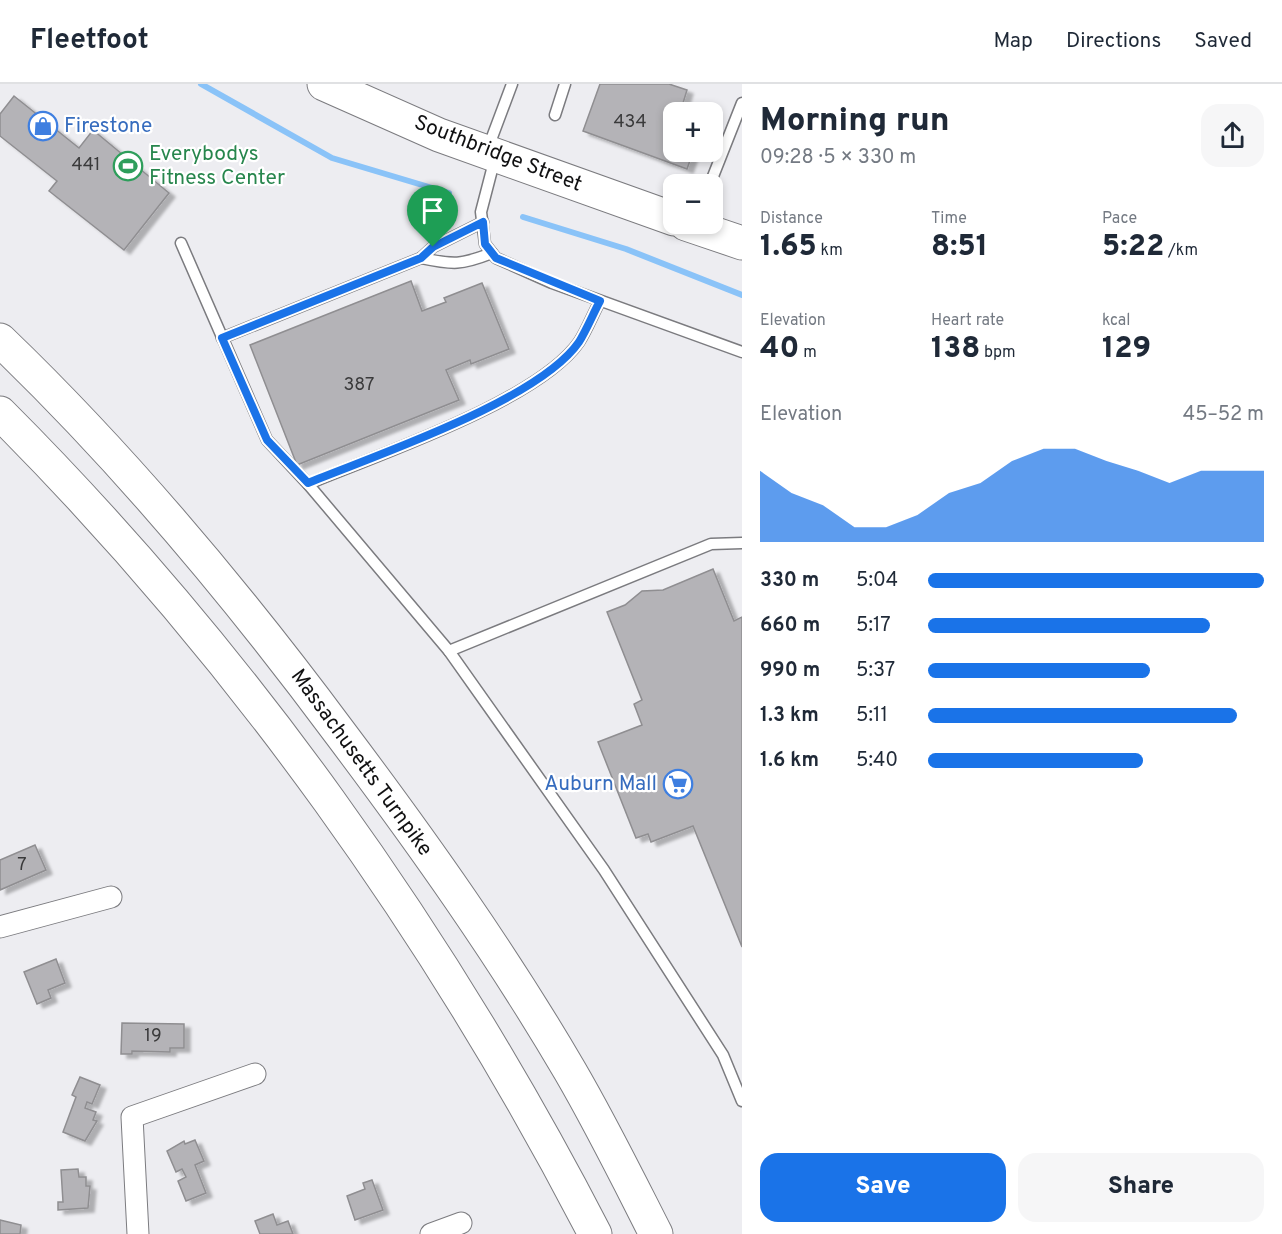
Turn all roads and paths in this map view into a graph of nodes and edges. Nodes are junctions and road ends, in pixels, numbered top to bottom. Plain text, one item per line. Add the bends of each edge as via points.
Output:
1 (324, 84) edge
2 (504, 84) edge
3 (513, 84) edge
4 (565, 84) edge
5 (742, 103) edge
6 (555, 115) dead end
7 (499, 116) junction
8 (491, 153) junction
9 (714, 174) edge
10 (663, 214) edge
11 (483, 222) junction
12 (717, 234) edge
13 (181, 243) dead end
14 (742, 243) edge
15 (492, 253) junction
16 (421, 258) junction
17 (600, 301) junction
18 (222, 338) junction
19 (0, 340) edge
20 (742, 352) edge
21 (0, 413) edge
22 (308, 483) junction
23 (742, 543) edge
24 (449, 651) junction
25 (111, 897) dead end
26 (0, 927) edge
27 (255, 1074) dead end
28 (742, 1101) edge
29 (461, 1223) dead end
30 (138, 1234) edge
31 (431, 1234) edge
32 (595, 1234) edge
33 (656, 1234) edge

1 - 8 main road, Southbridge Street via 439,135
2 - 7 lane
3 - 7 lane
4 - 6 lane
5 - 9 lane
7 - 8 lane
8 - 10 main road, Southbridge Street
8 - 11 lane
11 - 15 lane via 485,244
11 - 16 lane via 433,247
12 - 14 main road, Southbridge Street
13 - 18 lane
15 - 16 lane via 450,264
15 - 17 lane via 552,283
16 - 18 lane
17 - 20 lane
17 - 22 lane via 579,342 553,367 517,391 478,413
18 - 22 lane via 267,440
19 - 33 main road, Massachusetts Turnpike via 50,388 184,533 376,781 533,1009 576,1081
21 - 32 main road via 162,591 328,802 464,1003
22 - 24 lane
23 - 24 lane via 711,544
24 - 28 lane via 604,870 723,1055
25 - 26 street
27 - 30 street via 132,1117
29 - 31 street

